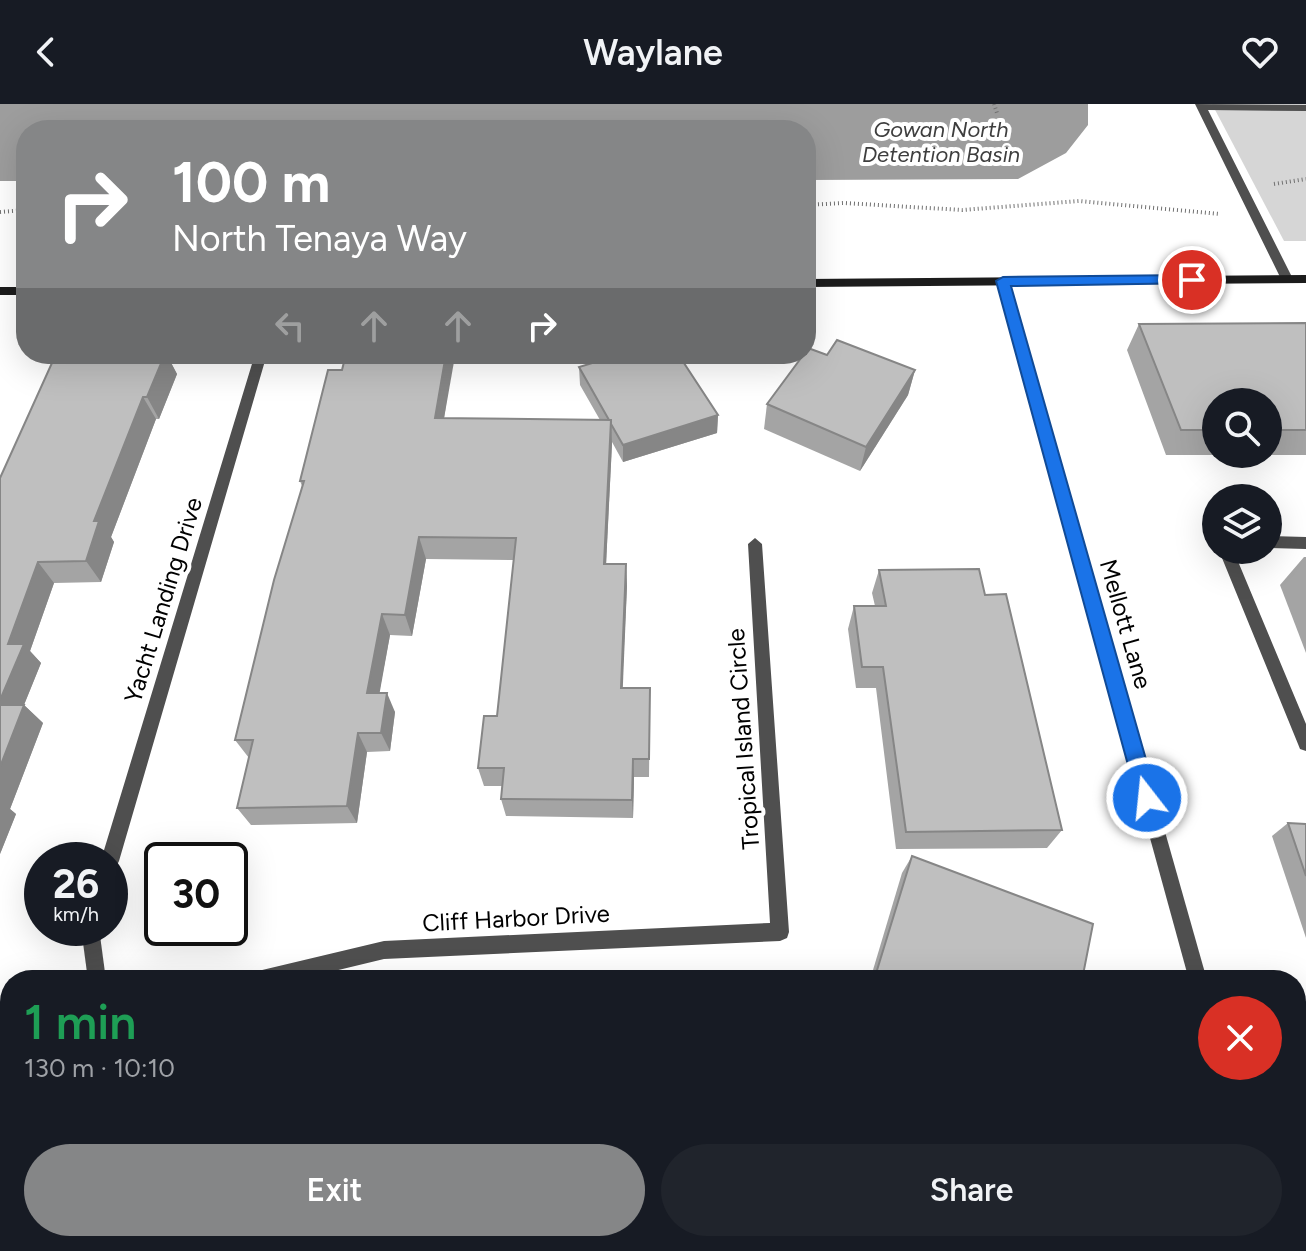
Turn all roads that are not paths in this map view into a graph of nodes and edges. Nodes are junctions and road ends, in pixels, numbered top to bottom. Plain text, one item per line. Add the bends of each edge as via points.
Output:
1 (1201, 105) edge
2 (1288, 106) edge
3 (1306, 108) edge
4 (1287, 279) junction
5 (1306, 279) edge
6 (1003, 281) junction
7 (816, 283) edge
8 (258, 364) edge
9 (1282, 542) edge
10 (1306, 543) edge
11 (755, 544) dead end
12 (1231, 564) edge
13 (1306, 744) edge
14 (116, 842) edge
15 (780, 932) joint
16 (92, 946) edge
17 (96, 970) edge
18 (300, 970) edge
19 (1195, 970) edge

1 - 2 street
1 - 4 street
2 - 3 street
4 - 5 main road
4 - 6 main road
6 - 7 main road
6 - 19 street, Mellott Lane
8 - 14 street, Yacht Landing Drive
9 - 10 street
11 - 15 street, Tropical Island Circle
12 - 13 street
15 - 18 street, Cliff Harbor Drive via 384,950
16 - 17 street

